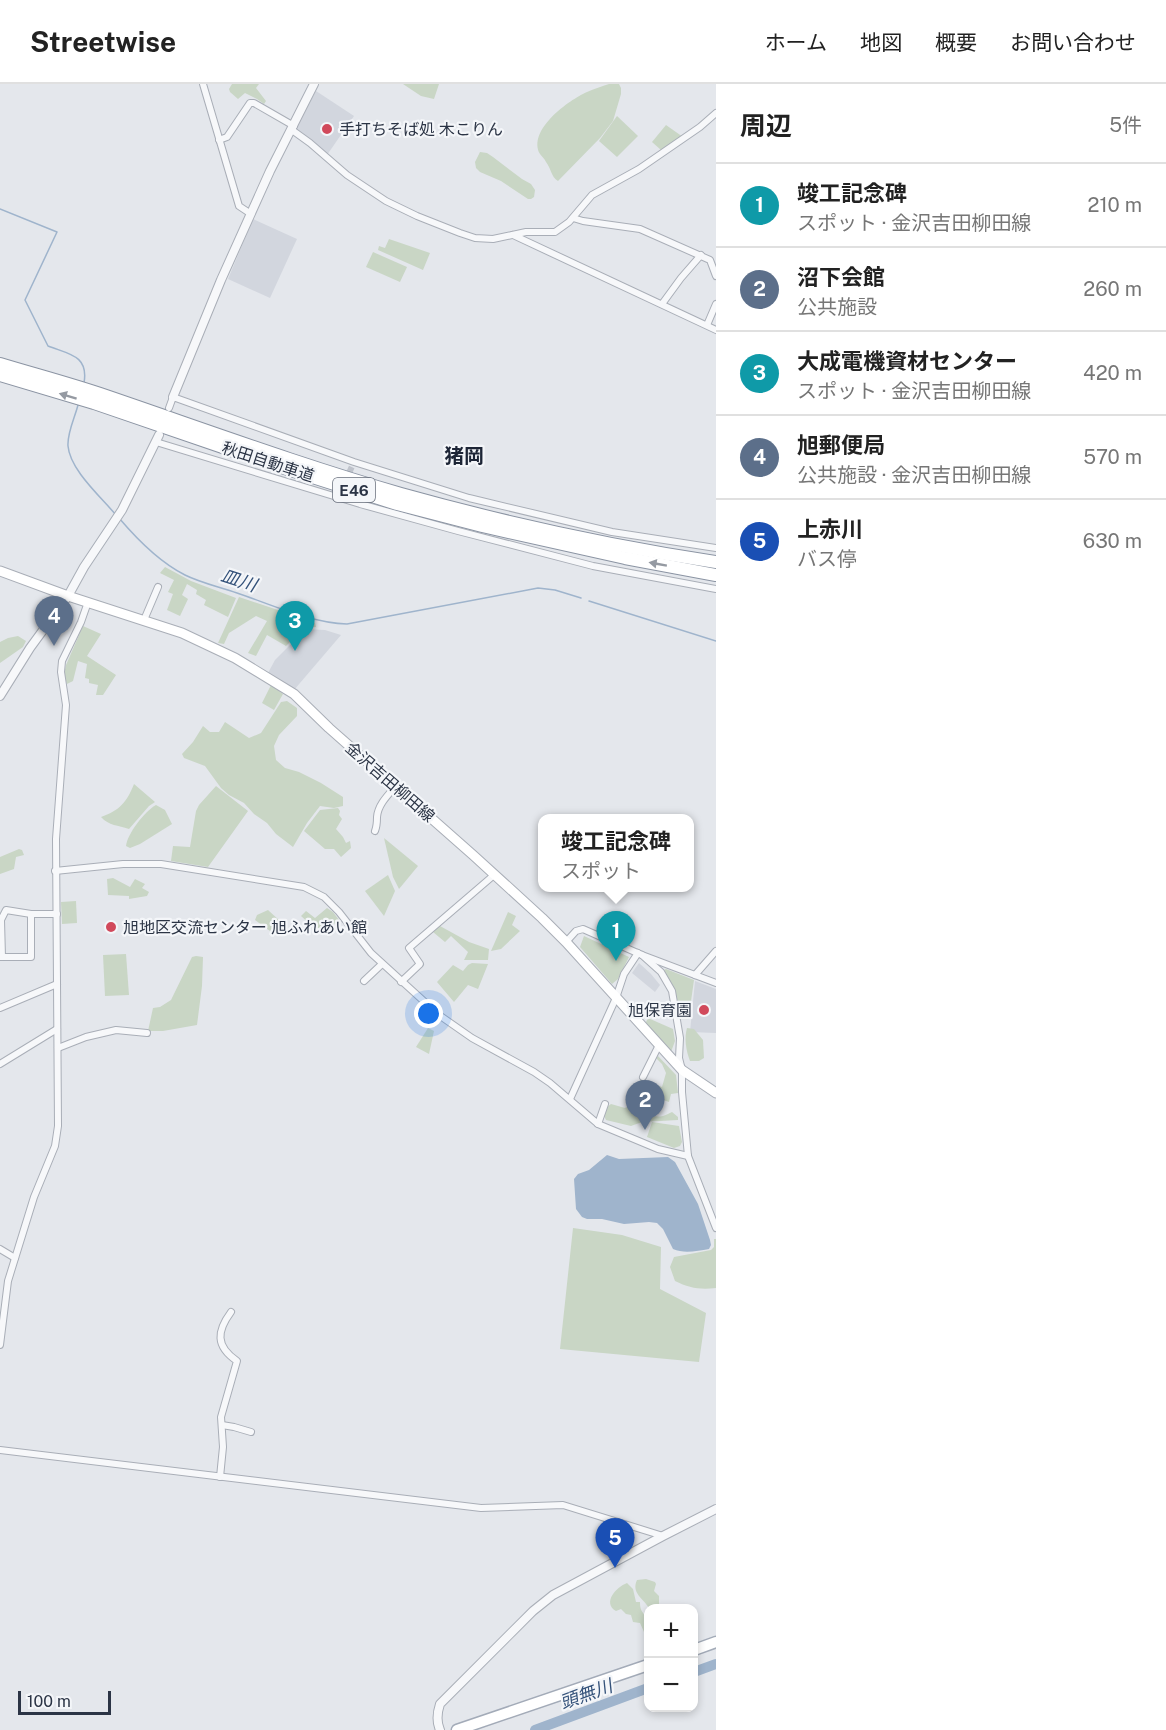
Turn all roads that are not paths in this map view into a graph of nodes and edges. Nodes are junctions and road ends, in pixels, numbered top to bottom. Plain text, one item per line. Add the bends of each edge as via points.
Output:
1 (203, 84) edge
2 (314, 84) edge
3 (716, 113) edge
4 (293, 128) junction
5 (219, 140) junction
6 (251, 213) junction
7 (573, 218) junction
8 (513, 236) junction
9 (700, 255) junction
10 (716, 276) edge
11 (662, 304) junction
12 (716, 304) edge
13 (707, 325) junction
14 (716, 330) edge
15 (0, 364) edge
16 (0, 375) edge
17 (172, 397) junction
18 (169, 408) dead end
19 (158, 438) joint
20 (716, 548) edge
21 (716, 562) edge
22 (0, 571) edge
23 (716, 575) edge
24 (158, 587) dead end
25 (716, 589) edge
26 (68, 596) junction
27 (88, 602) junction
28 (144, 620) junction
29 (0, 696) edge
30 (395, 787) junction
31 (375, 831) dead end
32 (55, 871) junction
33 (494, 874) junction
34 (31, 914) junction
35 (57, 914) junction
36 (567, 942) junction
37 (716, 951) edge
38 (640, 954) junction
39 (1, 957) edge
40 (382, 964) junction
41 (695, 975) junction
42 (364, 981) dead end
43 (401, 982) junction
44 (716, 983) edge
45 (57, 984) junction
46 (616, 998) junction
47 (0, 1008) edge
48 (57, 1029) junction
49 (147, 1033) dead end
50 (659, 1045) junction
51 (58, 1048) junction
52 (0, 1064) edge
53 (682, 1070) junction
54 (643, 1077) dead end
55 (716, 1093) edge
56 (570, 1099) junction
57 (605, 1104) dead end
58 (598, 1124) junction
59 (688, 1156) junction
60 (716, 1228) edge
61 (0, 1249) edge
62 (15, 1258) junction
63 (0, 1280) edge
64 (8, 1281) junction
65 (231, 1312) dead end
66 (0, 1345) edge
67 (222, 1425) junction
68 (251, 1432) dead end
69 (0, 1450) edge
70 (220, 1477) junction
71 (716, 1509) edge
72 (663, 1536) junction
73 (716, 1642) edge
74 (698, 1648) edge
75 (644, 1666) edge
76 (440, 1730) edge
77 (457, 1730) edge

1 - 5 street
2 - 4 street
3 - 7 street via 639,169 592,195
4 - 5 street via 250,103 227,137
4 - 6 street
4 - 8 street via 347,175 386,201 475,238
5 - 6 street via 239,206
6 - 17 street
7 - 8 street via 555,232
7 - 9 street via 640,229
8 - 11 street
9 - 10 street via 710,260
9 - 11 street
11 - 13 street
12 - 13 street
13 - 14 street
15 - 21 highway, 秋田自動車道 / E46 via 401,494 628,549
23 -> 16 highway, 秋田自動車道 / E46 via 625,558 397,504
17 - 18 street
17 - 20 street via 469,498 612,532
19 - 25 street via 360,504 458,531 593,566
19 - 26 street via 122,510
22 - 26 main road, 金沢吉田柳田線
24 - 28 street
26 - 27 main road, 金沢吉田柳田線
26 - 29 street
27 - 28 main road, 金沢吉田柳田線
27 - 32 street via 62,661 66,705
28 - 30 main road, 金沢吉田柳田線 via 210,645 294,694
30 - 31 street via 380,807
30 - 33 main road, 金沢吉田柳田線
32 - 35 street
32 - 40 street via 161,864 304,887 324,897
33 - 36 main road, 金沢吉田柳田線
33 - 43 street via 409,948 420,964
34 - 35 street
34 - 39 street via 31,957
34 - 39 street via 6,910 1,920
35 - 45 street
36 - 38 street via 583,929
36 - 46 main road, 金沢吉田柳田線
37 - 41 street
38 - 41 street
38 - 46 street via 624,974
38 - 53 street via 661,972 672,992
40 - 42 street
40 - 43 street
41 - 44 street
43 - 56 street via 439,1016 534,1072
45 - 47 street
45 - 48 street
46 - 50 main road, 金沢吉田柳田線
46 - 56 street
48 - 51 street
48 - 52 street
49 - 51 street via 116,1030 86,1036
50 - 53 main road, 金沢吉田柳田線
50 - 54 street
51 - 62 street via 55,1146
53 - 55 main road, 金沢吉田柳田線
53 - 59 street
56 - 58 street
57 - 58 street
58 - 59 street via 658,1149
59 - 60 street
61 - 62 street
62 - 64 street
63 - 64 street
64 - 66 street
65 - 67 street via 222,1323 220,1343 237,1361
67 - 68 street
67 - 70 street
69 - 70 street
70 - 72 street via 481,1508 563,1505
71 - 72 street
72 - 76 street via 553,1595 533,1611 440,1704
73 - 74 main road
75 - 77 main road

